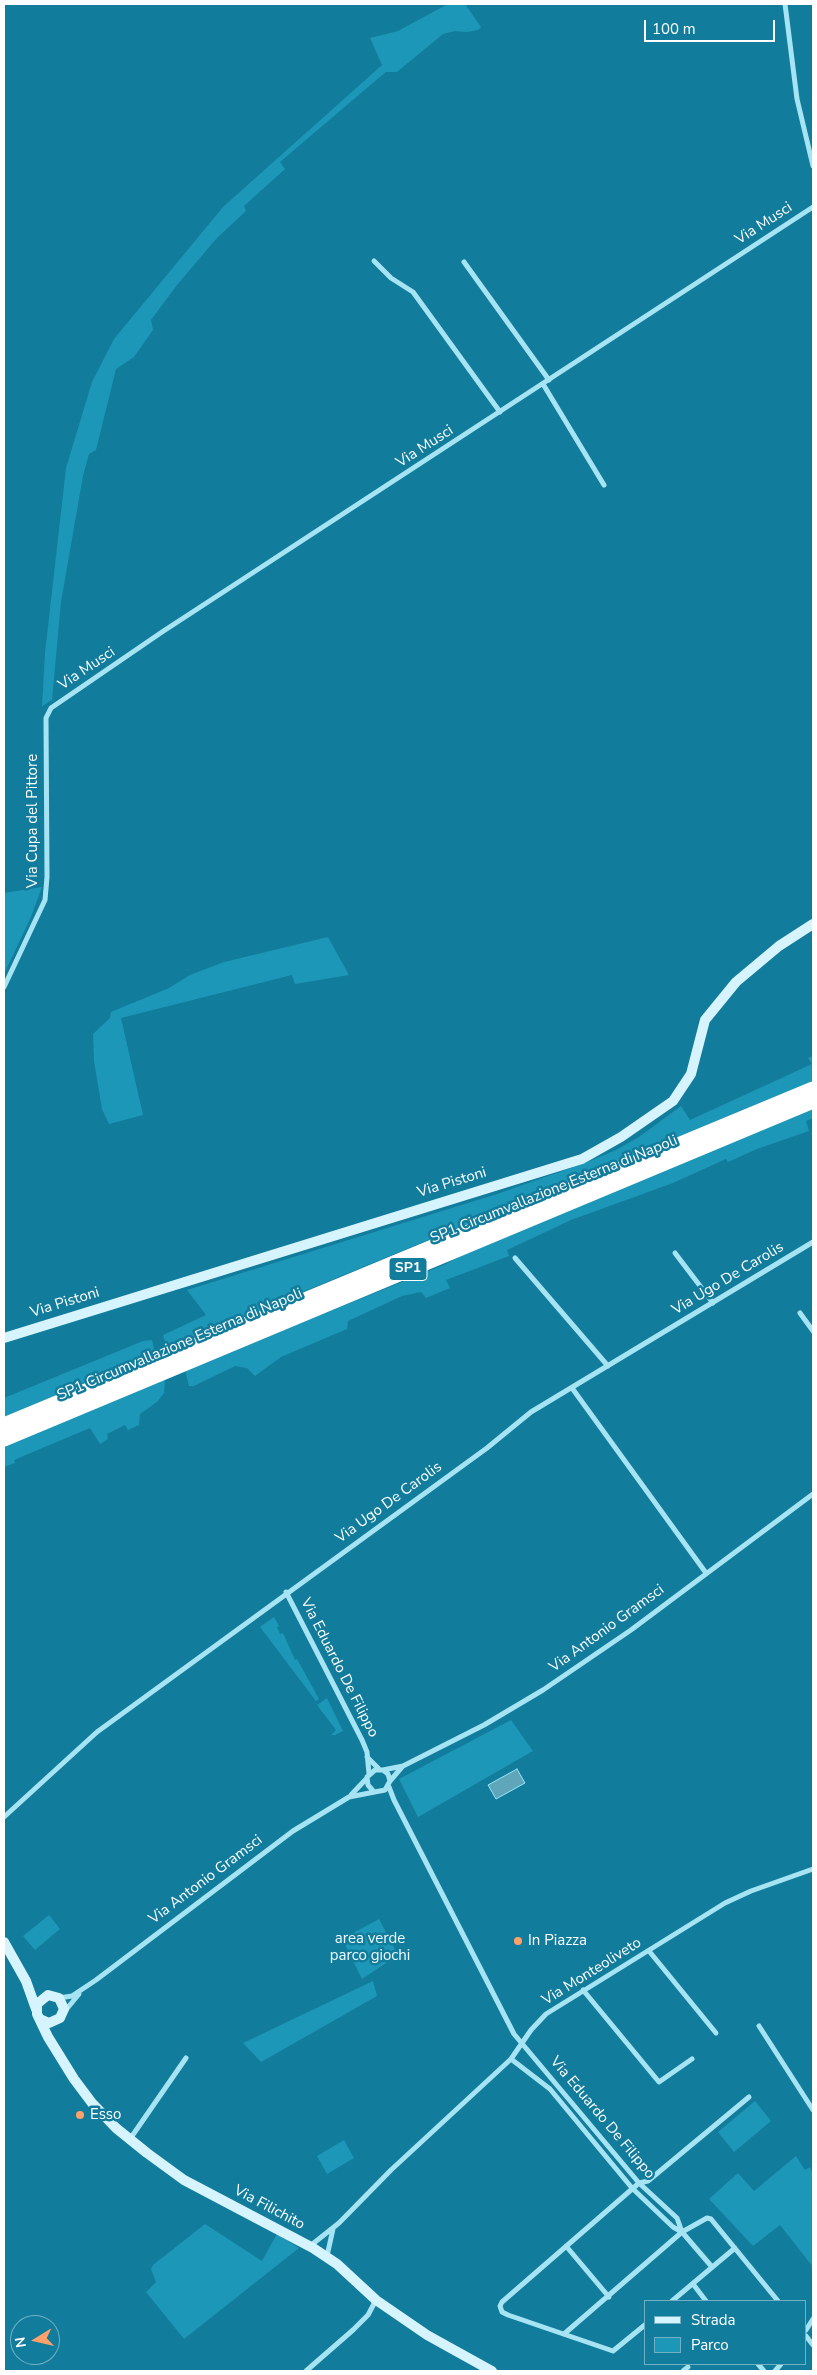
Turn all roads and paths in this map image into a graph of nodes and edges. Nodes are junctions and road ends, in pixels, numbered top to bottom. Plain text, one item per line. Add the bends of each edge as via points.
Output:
1 (785, 4) edge
2 (813, 166) edge
3 (813, 207) edge
4 (374, 260) dead end
5 (464, 262) dead end
6 (549, 380) junction
7 (543, 384) junction
8 (500, 412) junction
9 (604, 485) dead end
10 (52, 708) joint
11 (813, 924) edge
12 (4, 987) edge
13 (813, 1089) edge
14 (813, 1101) edge
15 (813, 1242) edge
16 (675, 1253) dead end
17 (515, 1258) dead end
18 (713, 1303) junction
19 (800, 1313) dead end
20 (813, 1331) edge
21 (4, 1338) edge
22 (608, 1366) junction
23 (572, 1388) junction
24 (4, 1425) edge
25 (4, 1438) edge
26 (813, 1494) edge
27 (706, 1573) junction
28 (286, 1592) junction
29 (367, 1756) junction
30 (403, 1766) junction
31 (381, 1770) junction
32 (368, 1775) junction
33 (390, 1784) junction
34 (374, 1792) junction
35 (382, 1792) junction
36 (349, 1796) junction
37 (394, 1800) junction
38 (4, 1817) edge
39 (813, 1869) edge
40 (4, 1941) edge
41 (649, 1951) junction
42 (26, 1981) junction
43 (83, 1989) junction
44 (583, 1990) junction
45 (48, 1995) junction
46 (59, 1998) junction
47 (36, 2009) junction
48 (63, 2013) junction
49 (40, 2019) junction
50 (55, 2022) junction
51 (759, 2026) dead end
52 (716, 2033) dead end
53 (523, 2044) junction
54 (55, 2048) junction
55 (186, 2058) dead end
56 (511, 2059) junction
57 (692, 2059) dead end
58 (749, 2097) dead end
59 (813, 2110) edge
60 (130, 2139) junction
61 (639, 2183) junction
62 (632, 2188) junction
63 (333, 2229) junction
64 (682, 2232) junction
65 (310, 2246) junction
66 (566, 2246) junction
67 (735, 2248) junction
68 (326, 2257) junction
69 (712, 2267) junction
70 (693, 2284) junction
71 (609, 2297) junction
72 (376, 2300) junction
73 (673, 2300) edge
74 (705, 2300) edge
75 (777, 2300) edge
76 (644, 2326) edge
77 (564, 2334) junction
78 (306, 2371) edge
79 (492, 2371) edge

1 - 2 street via 797,99
3 - 6 street, Via Musci
4 - 8 street via 391,278 413,292
5 - 6 street
6 - 7 street, Via Musci
7 - 8 street, Via Musci
7 - 9 street
8 - 10 street, Via Musci via 162,632
10 - 12 street, Via Cupa del Pittore via 46,718 45,900
11 - 21 street, Via Pistoni via 779,946 736,982 711,1012 705,1020 690,1074 673,1101 582,1159
13 - 24 highway, SP1 Circumvallazione Esterna di Napoli / SP1
14 - 25 highway, SP1 Circumvallazione Esterna di Napoli / SP1
15 - 18 street, Via Ugo De Carolis
16 - 18 street
17 - 22 street
18 - 22 street, Via Ugo De Carolis
19 - 20 street
22 - 23 street, Via Ugo De Carolis
23 - 27 street
23 - 28 street, Via Ugo De Carolis via 531,1412
26 - 27 street, Via Antonio Gramsci
27 - 30 street, Via Antonio Gramsci via 631,1630 543,1690
28 - 29 street, Via Eduardo De Filippo
28 - 38 street, Via Ugo De Carolis via 97,1732
29 - 31 street, Via Eduardo De Filippo
29 - 32 street, Via Eduardo De Filippo
30 - 31 street, Via Antonio Gramsci
30 - 33 street, Via Antonio Gramsci
31 - 32 street
31 - 33 street via 388,1774
32 - 34 street via 368,1785
32 - 36 street, Via Antonio Gramsci
33 - 35 street
33 - 37 street, Via Eduardo De Filippo
34 - 35 street
34 - 36 street, Via Antonio Gramsci
35 - 37 street, Via Eduardo De Filippo
36 - 43 street, Via Antonio Gramsci via 277,1842
37 - 53 street, Via Eduardo De Filippo via 509,2026
39 - 41 street, Via Monteoliveto via 732,1900
40 - 42 street
41 - 44 street, Via Monteoliveto
41 - 52 street
42 - 45 street
42 - 47 street
43 - 46 street, Via Antonio Gramsci via 72,1996
43 - 48 street, Via Antonio Gramsci
44 - 53 street, Via Monteoliveto via 546,2014
44 - 57 street via 659,2082
45 - 46 street
45 - 47 street via 39,2000
46 - 48 street
47 - 49 street
48 - 50 street
49 - 50 street
49 - 54 street, Via Filichito
50 - 54 street
51 - 59 street
53 - 56 street, Via Monteoliveto
53 - 61 street, Via Eduardo De Filippo
54 - 60 street, Via Filichito via 92,2103
55 - 60 street
56 - 62 street, Via Eduardo De Filippo via 550,2089
56 - 63 street, Via Monteoliveto via 391,2170
58 - 61 street via 648,2180
60 - 65 street, Via Filichito via 184,2180
61 - 62 street
61 - 64 street, Via Eduardo De Filippo via 677,2218
62 - 64 street, Via Eduardo De Filippo
62 - 66 street
63 - 65 street, Via Monteoliveto
63 - 68 street
64 - 67 street via 709,2218
64 - 69 street
64 - 71 street
65 - 68 street, Via Filichito
66 - 71 street
66 - 77 street via 500,2306 505,2314
67 - 69 street
67 - 75 street
68 - 72 street, Via Filichito
69 - 70 street
70 - 73 street
70 - 74 street
71 - 77 street
72 - 78 street via 368,2315
72 - 79 street, Via Filichito via 427,2335
76 - 77 street via 614,2351

